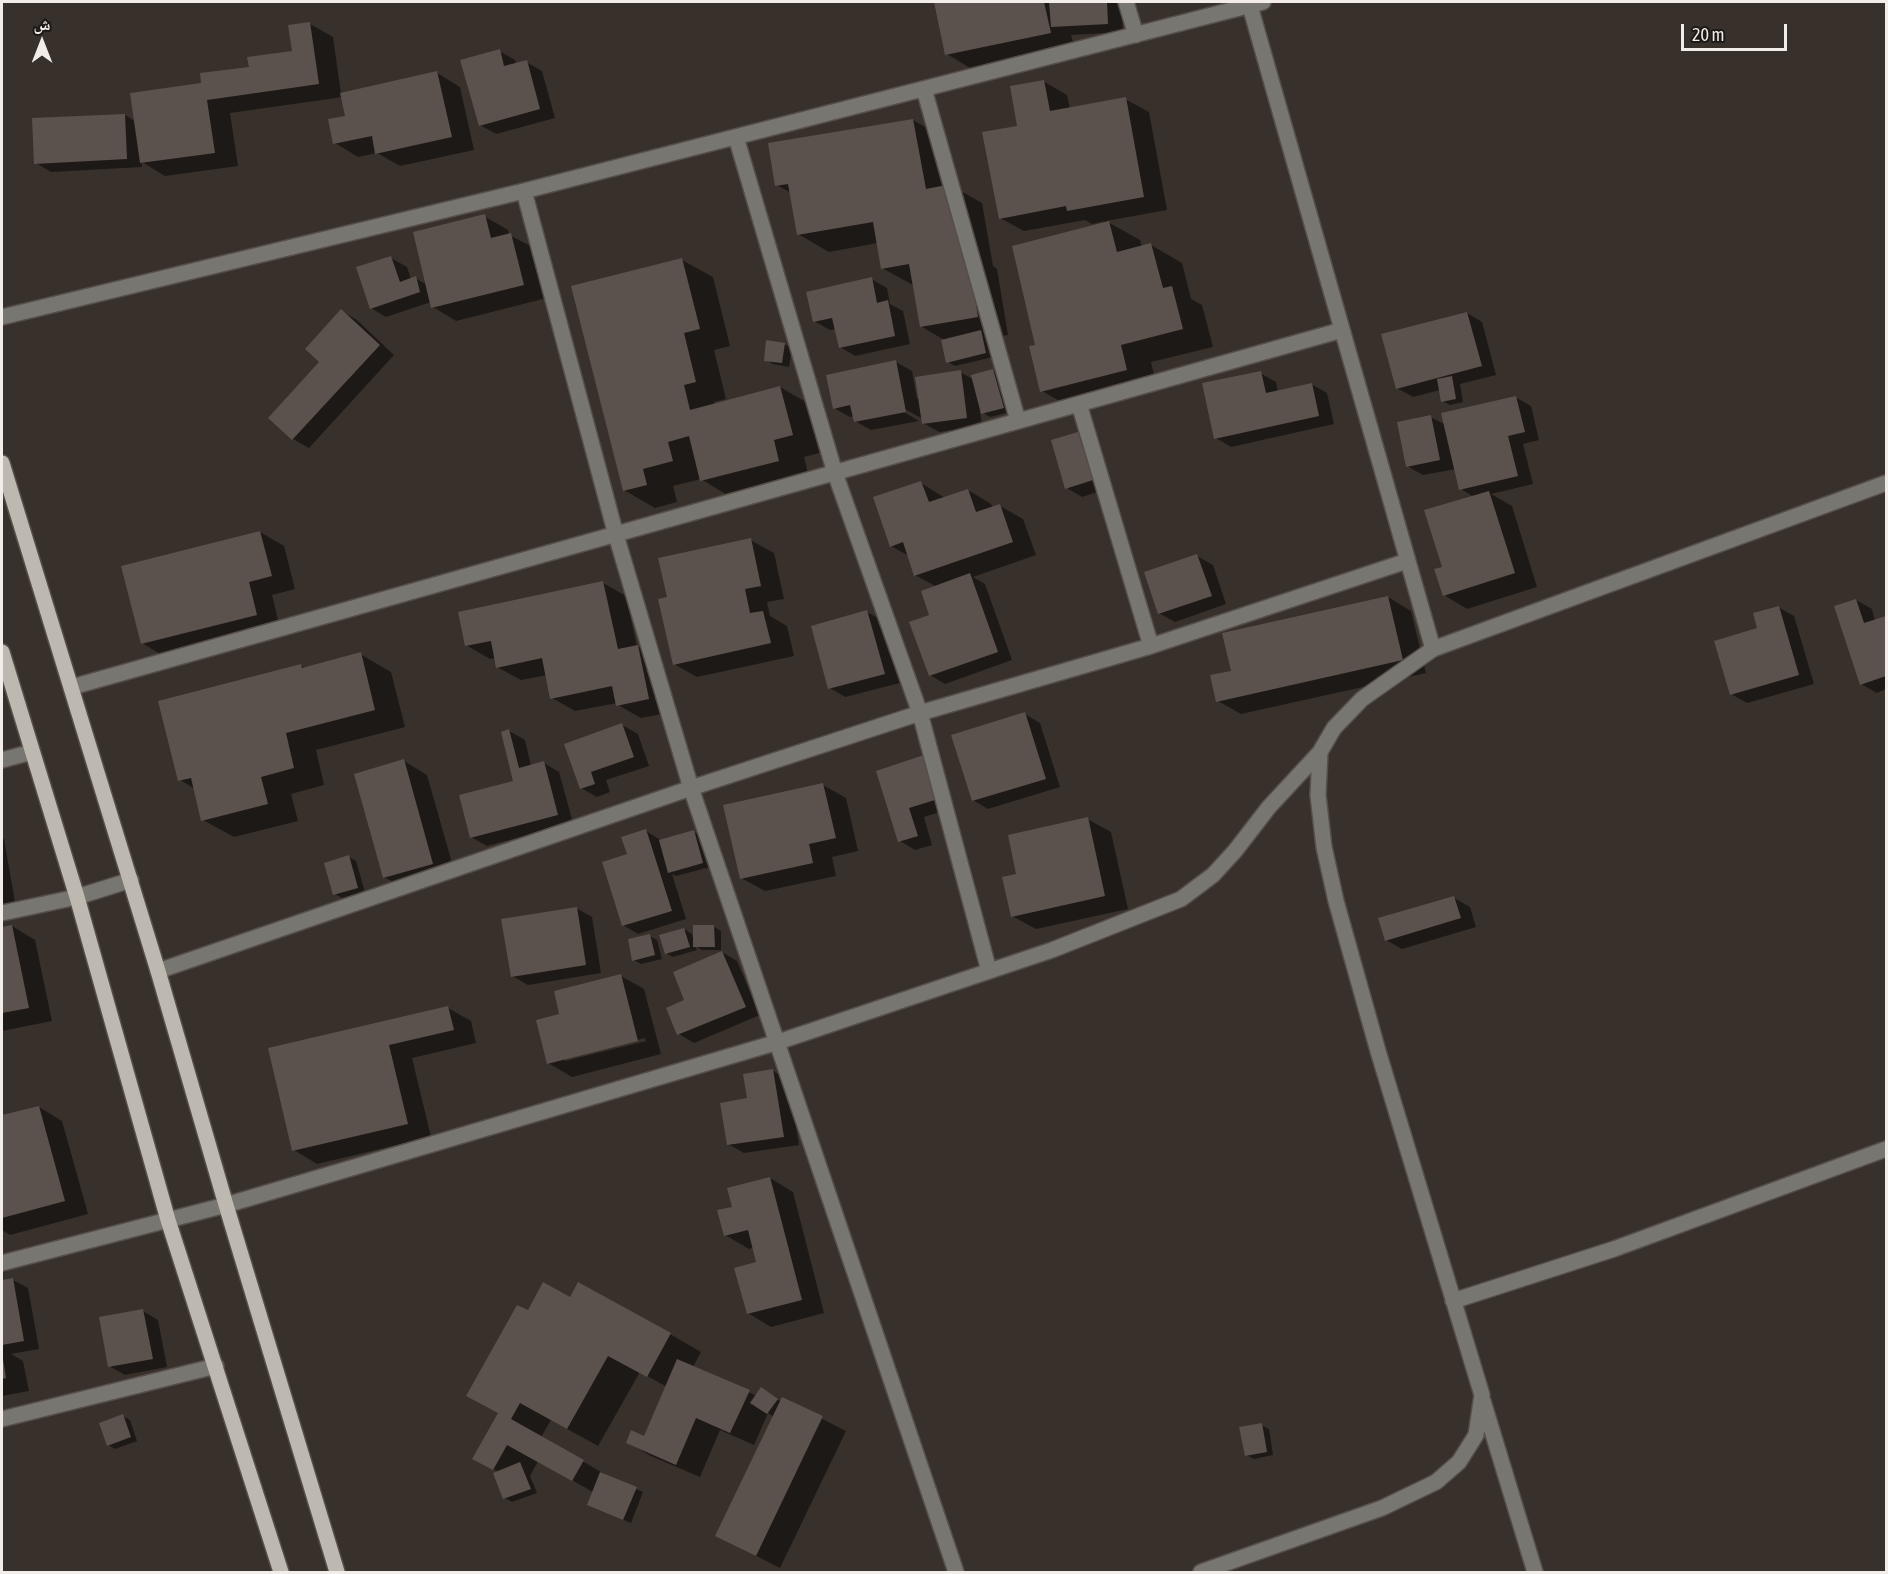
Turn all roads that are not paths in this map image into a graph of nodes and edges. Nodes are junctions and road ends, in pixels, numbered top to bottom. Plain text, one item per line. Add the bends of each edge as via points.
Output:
1 (1126, 2) edge
2 (1256, 4) edge
3 (1136, 35) junction
4 (924, 89) junction
5 (736, 137) junction
6 (524, 191) junction
7 (2, 317) edge
8 (1342, 330) junction
9 (1079, 404) junction
10 (1018, 421) junction
11 (2, 463) edge
12 (835, 473) junction
13 (1887, 483) edge
14 (616, 535) junction
15 (1407, 561) junction
16 (1151, 646) junction
17 (1433, 649) junction
18 (2, 652) edge
19 (72, 687) junction
20 (920, 713) junction
21 (32, 752) junction
22 (1320, 752) junction
23 (2, 760) edge
24 (691, 788) junction
25 (131, 880) junction
26 (77, 897) junction
27 (2, 913) edge
28 (159, 971) junction
29 (989, 971) junction
30 (778, 1042) junction
31 (1887, 1149) edge
32 (226, 1205) junction
33 (168, 1220) junction
34 (2, 1263) edge
35 (1453, 1302) junction
36 (216, 1366) junction
37 (1482, 1395) junction
38 (2, 1419) edge
39 (281, 1572) edge
40 (337, 1572) edge
41 (956, 1572) edge
42 (1201, 1572) edge
43 (1535, 1572) edge

1 - 3 street
2 - 3 street
2 - 8 street
3 - 4 street
4 - 5 street
4 - 10 street
5 - 6 street
5 - 12 street
6 - 7 street
6 - 14 street
8 - 9 street
8 - 15 street
9 - 10 street
9 - 16 street
10 - 12 street
11 - 19 main road
12 - 14 street
12 - 20 street
13 - 17 street
14 - 19 street
14 - 24 street
15 - 16 street
15 - 17 street
16 - 20 street
17 - 22 street via 1362,699 1334,728
18 - 21 main road
19 - 25 main road
20 - 24 street
20 - 29 street
21 - 23 street
21 - 26 main road
22 - 29 street via 1213,875 1181,899
22 - 35 street via 1318,795 1336,901
24 - 28 street
24 - 30 street
25 - 26 street
25 - 28 main road
26 - 27 street
26 - 33 main road
28 - 32 main road
29 - 30 street
30 - 32 street
30 - 41 street
31 - 35 street via 1614,1249
32 - 33 street
32 - 40 main road
33 - 34 street
33 - 36 main road
35 - 37 street
36 - 38 street
36 - 39 main road
37 - 42 street via 1476,1435 1459,1462 1436,1482 1382,1508
37 - 43 street

